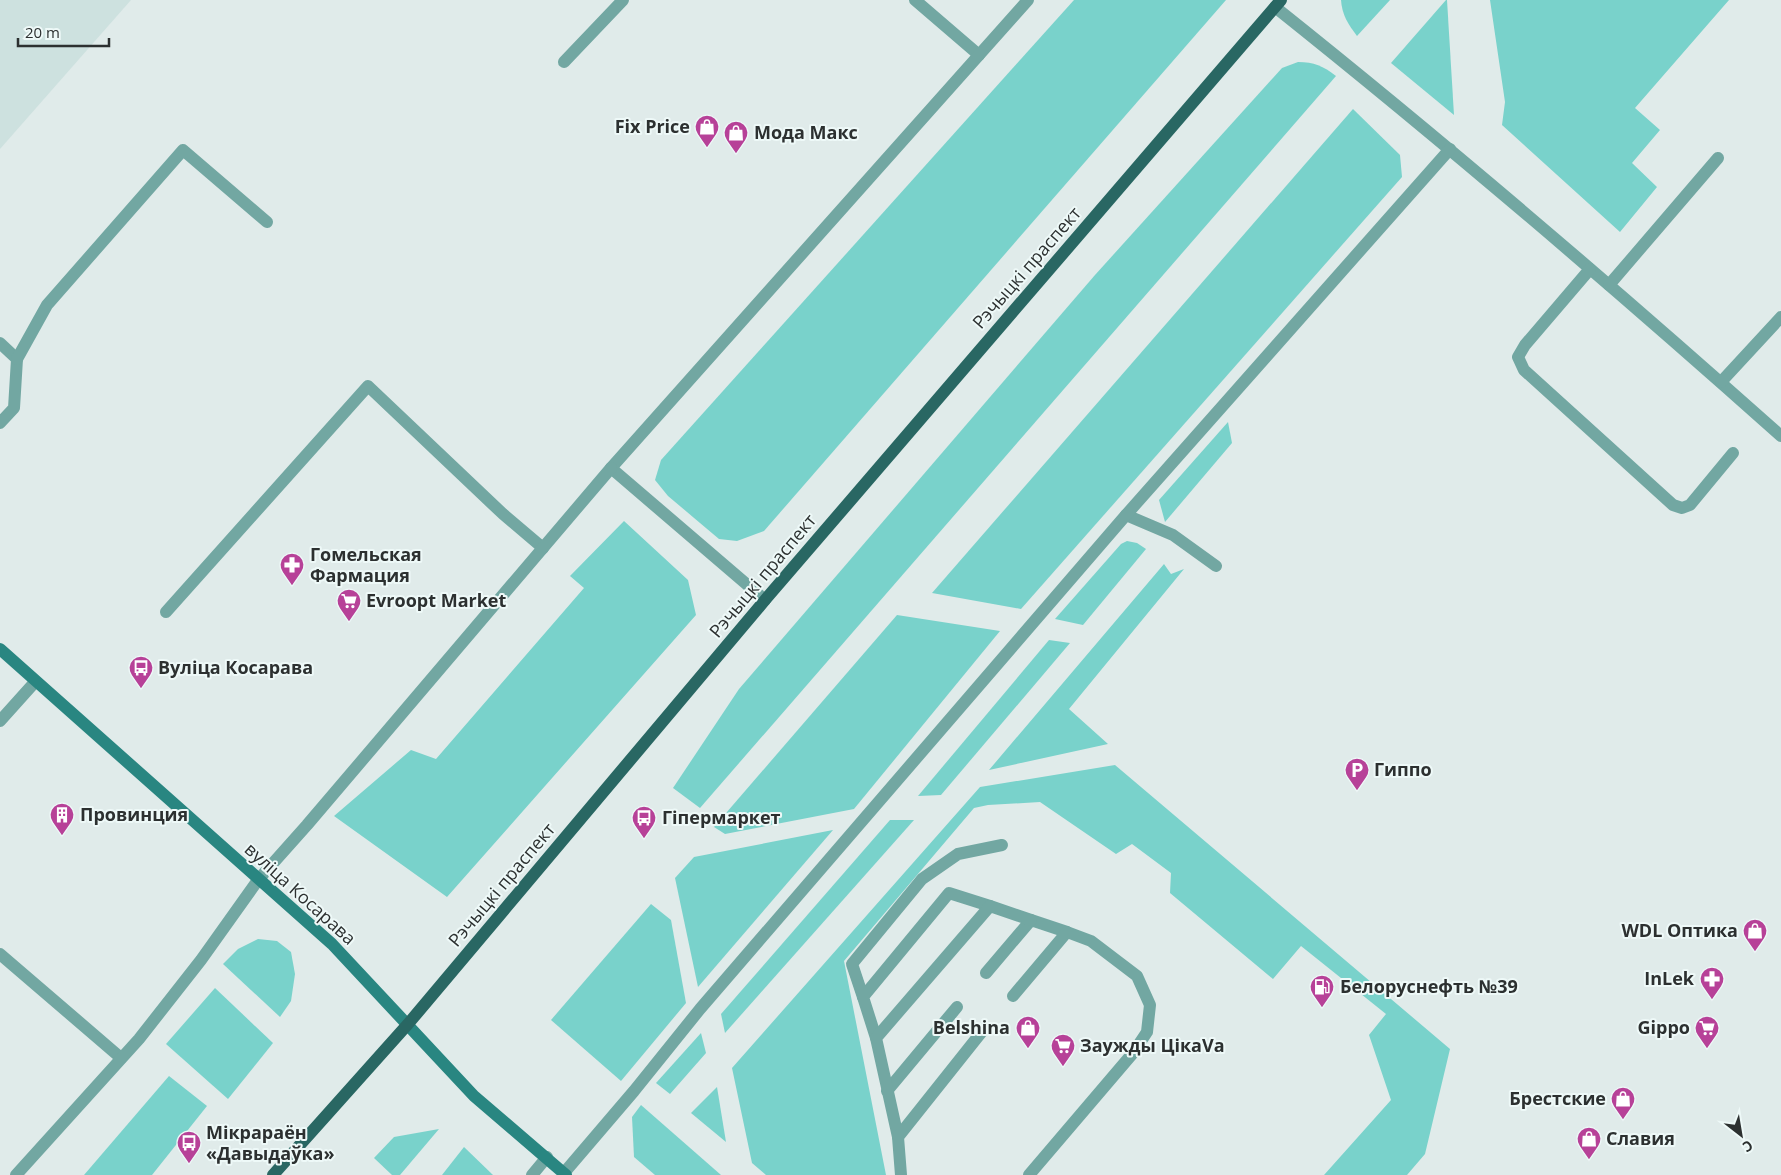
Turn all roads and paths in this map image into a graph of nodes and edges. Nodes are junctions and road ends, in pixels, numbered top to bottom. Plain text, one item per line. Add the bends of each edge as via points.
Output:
1 (623, 0) edge
2 (915, 0) edge
3 (1028, 0) edge
4 (1278, 3) edge
5 (979, 55) junction
6 (564, 62) dead end
7 (1450, 149) junction
8 (1718, 158) dead end
9 (267, 222) dead end
10 (1590, 269) junction
11 (1609, 285) junction
12 (1781, 317) edge
13 (0, 343) edge
14 (17, 359) junction
15 (1721, 382) junction
16 (0, 423) edge
17 (1781, 436) edge
18 (1734, 452) dead end
19 (611, 468) junction
20 (1126, 515) junction
21 (543, 548) junction
22 (1216, 566) dead end
23 (765, 600) junction
24 (166, 612) dead end
25 (0, 650) edge
26 (35, 682) junction
27 (0, 721) edge
28 (1002, 845) dead end
29 (258, 880) junction
30 (990, 906) junction
31 (1031, 920) junction
32 (1067, 932) junction
33 (0, 954) edge
34 (986, 973) dead end
35 (863, 996) junction
36 (1013, 996) dead end
37 (957, 1008) dead end
38 (408, 1024) junction
39 (984, 1030) dead end
40 (876, 1038) junction
41 (121, 1058) junction
42 (887, 1090) junction
43 (898, 1137) junction
44 (547, 1157) junction
45 (565, 1174) edge
46 (16, 1175) edge
47 (273, 1175) edge
48 (532, 1175) edge
49 (901, 1175) edge
50 (1029, 1175) edge

1 - 6 lane
2 - 5 lane
3 - 5 lane
4 - 7 lane
4 - 23 main road, Рэчыцкі праспект
5 - 19 lane
7 - 10 lane
7 - 20 lane
8 - 11 lane
9 - 14 lane via 182,150 47,305
10 - 11 lane
10 - 18 lane via 1525,345 1518,356 1524,370 1673,505 1682,508 1690,505
11 - 15 lane
12 - 15 lane
13 - 14 lane
14 - 16 lane via 14,408
15 - 17 lane
19 - 21 lane
19 - 23 lane
20 - 22 lane via 1173,535
20 - 45 lane via 700,1009
21 - 24 lane via 368,386
21 - 29 lane
23 - 38 main road, Рэчыцкі праспект
25 - 26 main road, вуліца Косарава
26 - 27 lane
26 - 29 main road, вуліца Косарава
28 - 35 lane via 958,854 922,879 852,964
29 - 38 main road, вуліца Косарава via 332,944
29 - 41 lane via 201,960
30 - 31 lane
30 - 35 lane via 949,893
30 - 40 lane
31 - 32 lane
31 - 34 lane
32 - 36 lane
32 - 50 lane via 1091,940 1137,976 1150,1005 1147,1032 1133,1053
33 - 41 lane
35 - 40 lane
37 - 42 lane
38 - 44 main road, вуліца Косарава via 474,1096
38 - 47 main road, Рэчыцкі праспект
39 - 43 lane
40 - 42 lane
41 - 46 lane
42 - 43 lane
43 - 49 lane
44 - 45 main road, вуліца Косарава
44 - 48 lane

